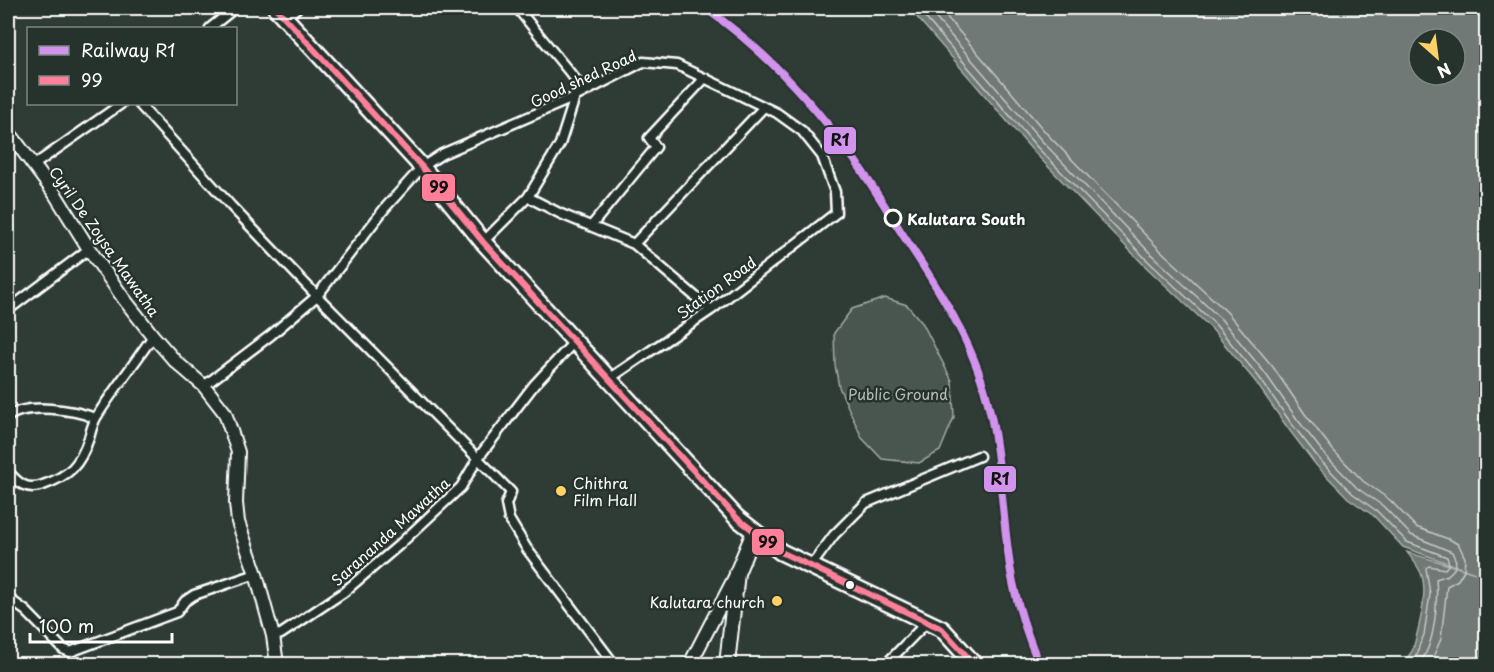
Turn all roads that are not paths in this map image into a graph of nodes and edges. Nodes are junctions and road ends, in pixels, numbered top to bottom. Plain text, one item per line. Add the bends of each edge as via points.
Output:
1 (235, 8) edge
2 (517, 8) edge
3 (286, 11) edge
4 (211, 27) edge
5 (705, 78) junction
6 (585, 91) junction
7 (575, 97) junction
8 (120, 105) edge
9 (140, 105) edge
10 (764, 108) junction
11 (8, 131) edge
12 (34, 165) junction
13 (422, 167) junction
14 (528, 197) junction
15 (836, 213) joint
16 (592, 225) junction
17 (483, 242) junction
18 (634, 244) junction
19 (89, 249) junction
20 (317, 296) junction
21 (8, 310) edge
22 (711, 310) junction
23 (153, 336) junction
24 (574, 342) junction
25 (609, 379) junction
26 (204, 386) junction
27 (8, 417) edge
28 (95, 418) junction
29 (979, 456) dead end
30 (478, 458) junction
31 (8, 471) edge
32 (754, 532) junction
33 (811, 566) junction
34 (737, 573) junction
35 (256, 574) junction
36 (8, 598) edge
37 (927, 622) junction
38 (273, 636) junction
39 (277, 664) edge
40 (614, 664) edge
41 (690, 664) edge
42 (727, 664) edge
43 (886, 664) edge
44 (974, 664) edge

1 - 4 street
2 - 6 street
3 - 13 highway
5 - 6 street, Good shed Road via 677,65 643,62
5 - 10 street, Good shed Road
5 - 16 street via 649,138 656,147
6 - 7 street, Good shed Road
7 - 13 street, Good shed Road via 442,154
7 - 14 street via 560,144
8 - 12 street
9 - 20 street
10 - 15 street, Good shed Road via 802,131 822,156 835,192
10 - 18 street
11 - 12 street, Cyril De Zoysa Mawatha
12 - 19 street, Cyril De Zoysa Mawatha
13 - 17 highway
13 - 20 street, Good shed Road
14 - 16 street
14 - 17 street
15 - 22 street, Station Road
16 - 18 street
17 - 24 highway
18 - 22 street
19 - 21 street
19 - 23 street, Cyril De Zoysa Mawatha
20 - 26 street, Good shed Road
20 - 30 street
22 - 25 street, Station Road
23 - 26 street, Cyril De Zoysa Mawatha
23 - 28 street
24 - 25 highway
24 - 30 street, Sarananda Mawatha via 534,385
25 - 32 highway
26 - 35 street, Cyril De Zoysa Mawatha via 225,413 238,452 238,522
27 - 28 street via 40,409 79,412
28 - 31 street via 85,449 62,479 27,488
29 - 33 street via 866,502
30 - 38 street, Sarananda Mawatha via 460,487 399,545 344,592
30 - 40 street via 511,492 506,504 509,519 527,549
32 - 33 highway via 781,552
32 - 34 main road
33 - 37 highway
34 - 41 street
34 - 42 main road
35 - 36 street via 194,595 177,612 70,652
35 - 38 street, Cyril De Zoysa Mawatha
37 - 43 street
37 - 44 highway via 942,629
38 - 39 street, Cyril De Zoysa Mawatha

